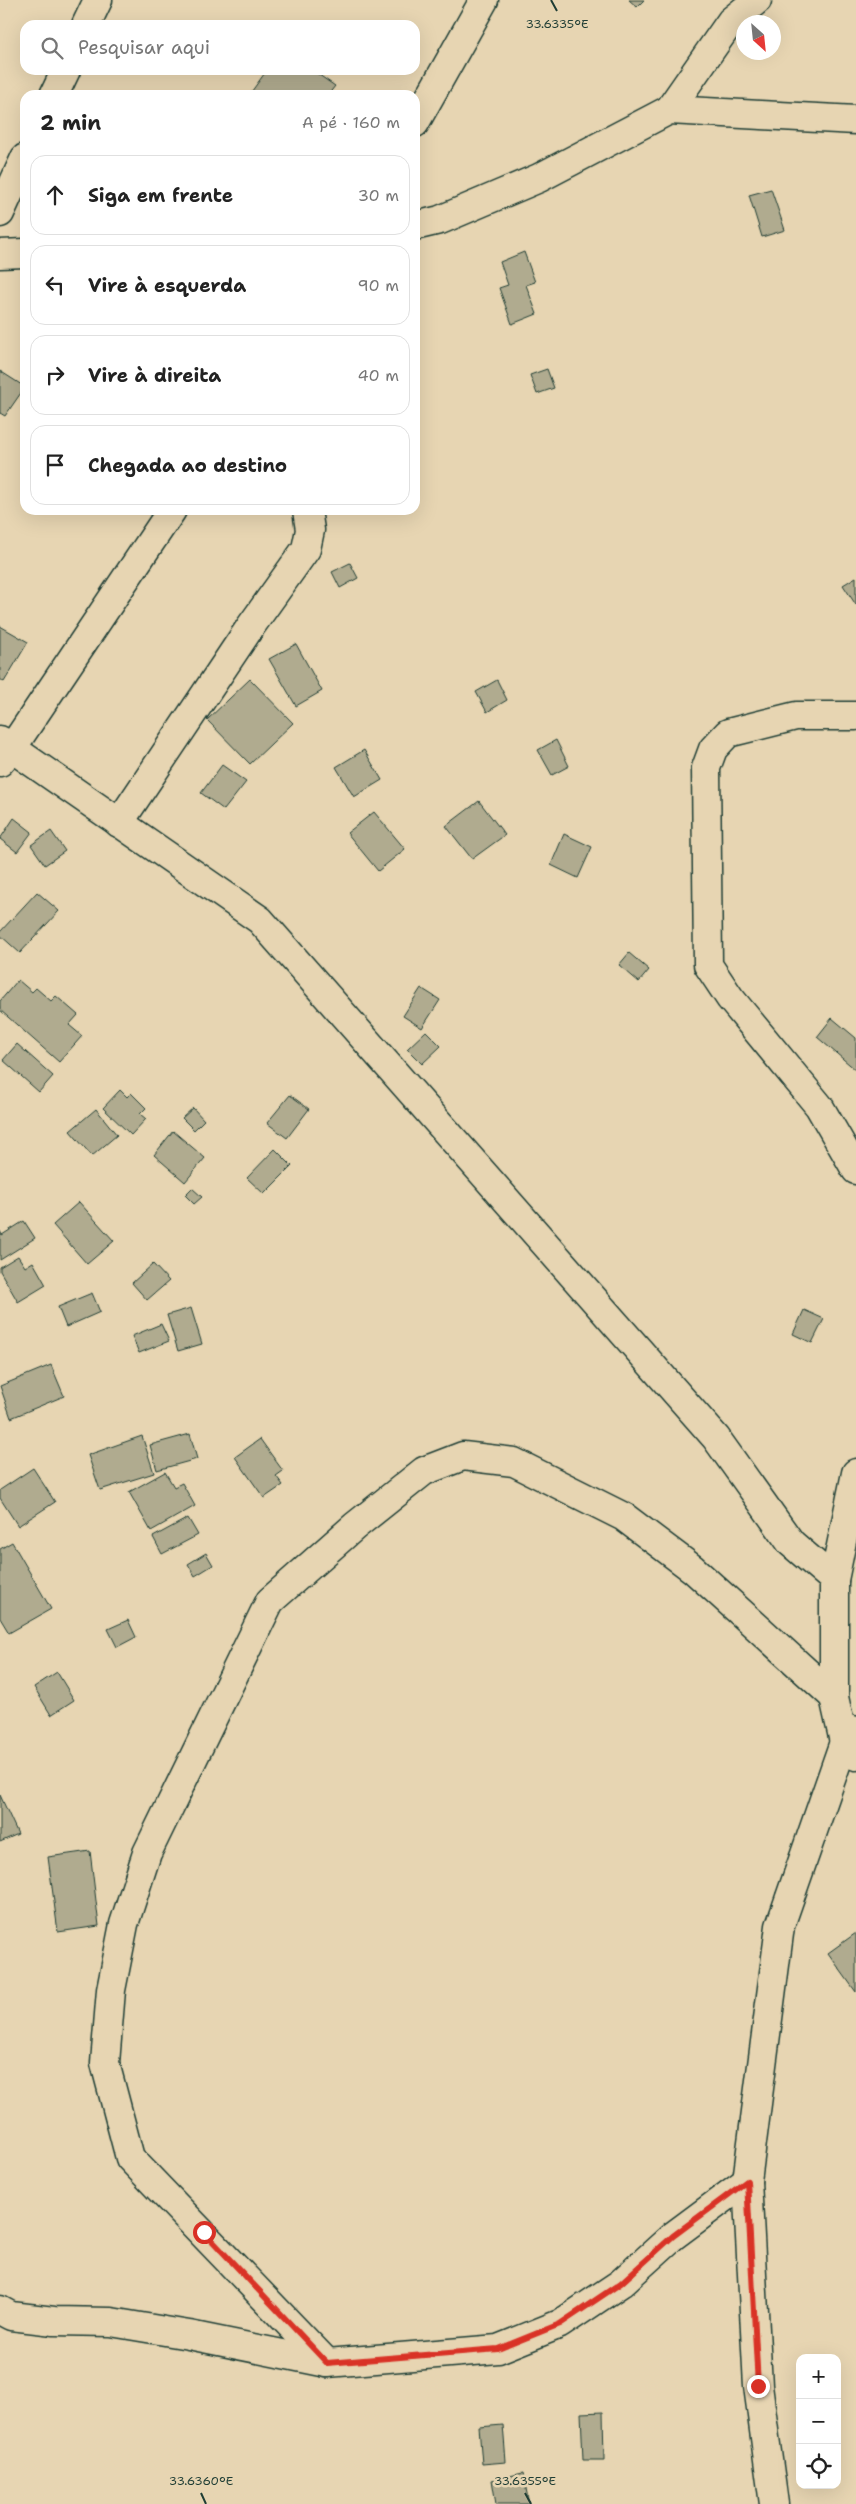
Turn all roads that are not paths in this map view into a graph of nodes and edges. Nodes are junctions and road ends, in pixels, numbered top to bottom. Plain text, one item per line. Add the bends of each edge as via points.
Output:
1 (98, 0) edge
2 (484, 0) edge
3 (757, 0) edge
4 (88, 20) edge
5 (64, 75) edge
6 (56, 90) edge
7 (669, 110) junction
8 (420, 114) edge
9 (856, 120) edge
10 (20, 169) edge
11 (0, 213) edge
12 (420, 225) edge
13 (20, 253) edge
14 (0, 254) edge
15 (168, 515) edge
16 (308, 515) edge
17 (856, 716) edge
18 (4, 750) edge
19 (119, 823) junction
20 (856, 1170) edge
21 (856, 1473) edge
22 (834, 1580) junction
23 (834, 1697) junction
24 (852, 1741) edge
25 (747, 2181) junction
26 (0, 2310) edge
27 (327, 2363) junction
28 (774, 2504) edge

1 - 4 street
2 - 8 street
3 - 7 street via 732,22
5 - 6 street
7 - 9 street
7 - 12 street via 539,178 440,220
10 - 11 street
13 - 14 street
15 - 18 street
16 - 19 street via 310,530 306,549 250,626
17 - 20 street via 796,716 728,733 713,749 706,768 708,965 730,998 818,1106
18 - 19 street
19 - 22 street via 260,920 716,1438 791,1543
21 - 22 street
22 - 23 street
23 - 24 street
23 - 27 street via 693,1569 624,1517 514,1462 463,1456 424,1471 354,1526 270,1601 147,1853 122,1934 111,1990 105,2063 130,2158
24 - 25 street via 780,1926
25 - 27 street via 673,2236 621,2283 560,2324 498,2349
25 - 28 street via 758,2386
26 - 27 street via 11,2316 111,2322

